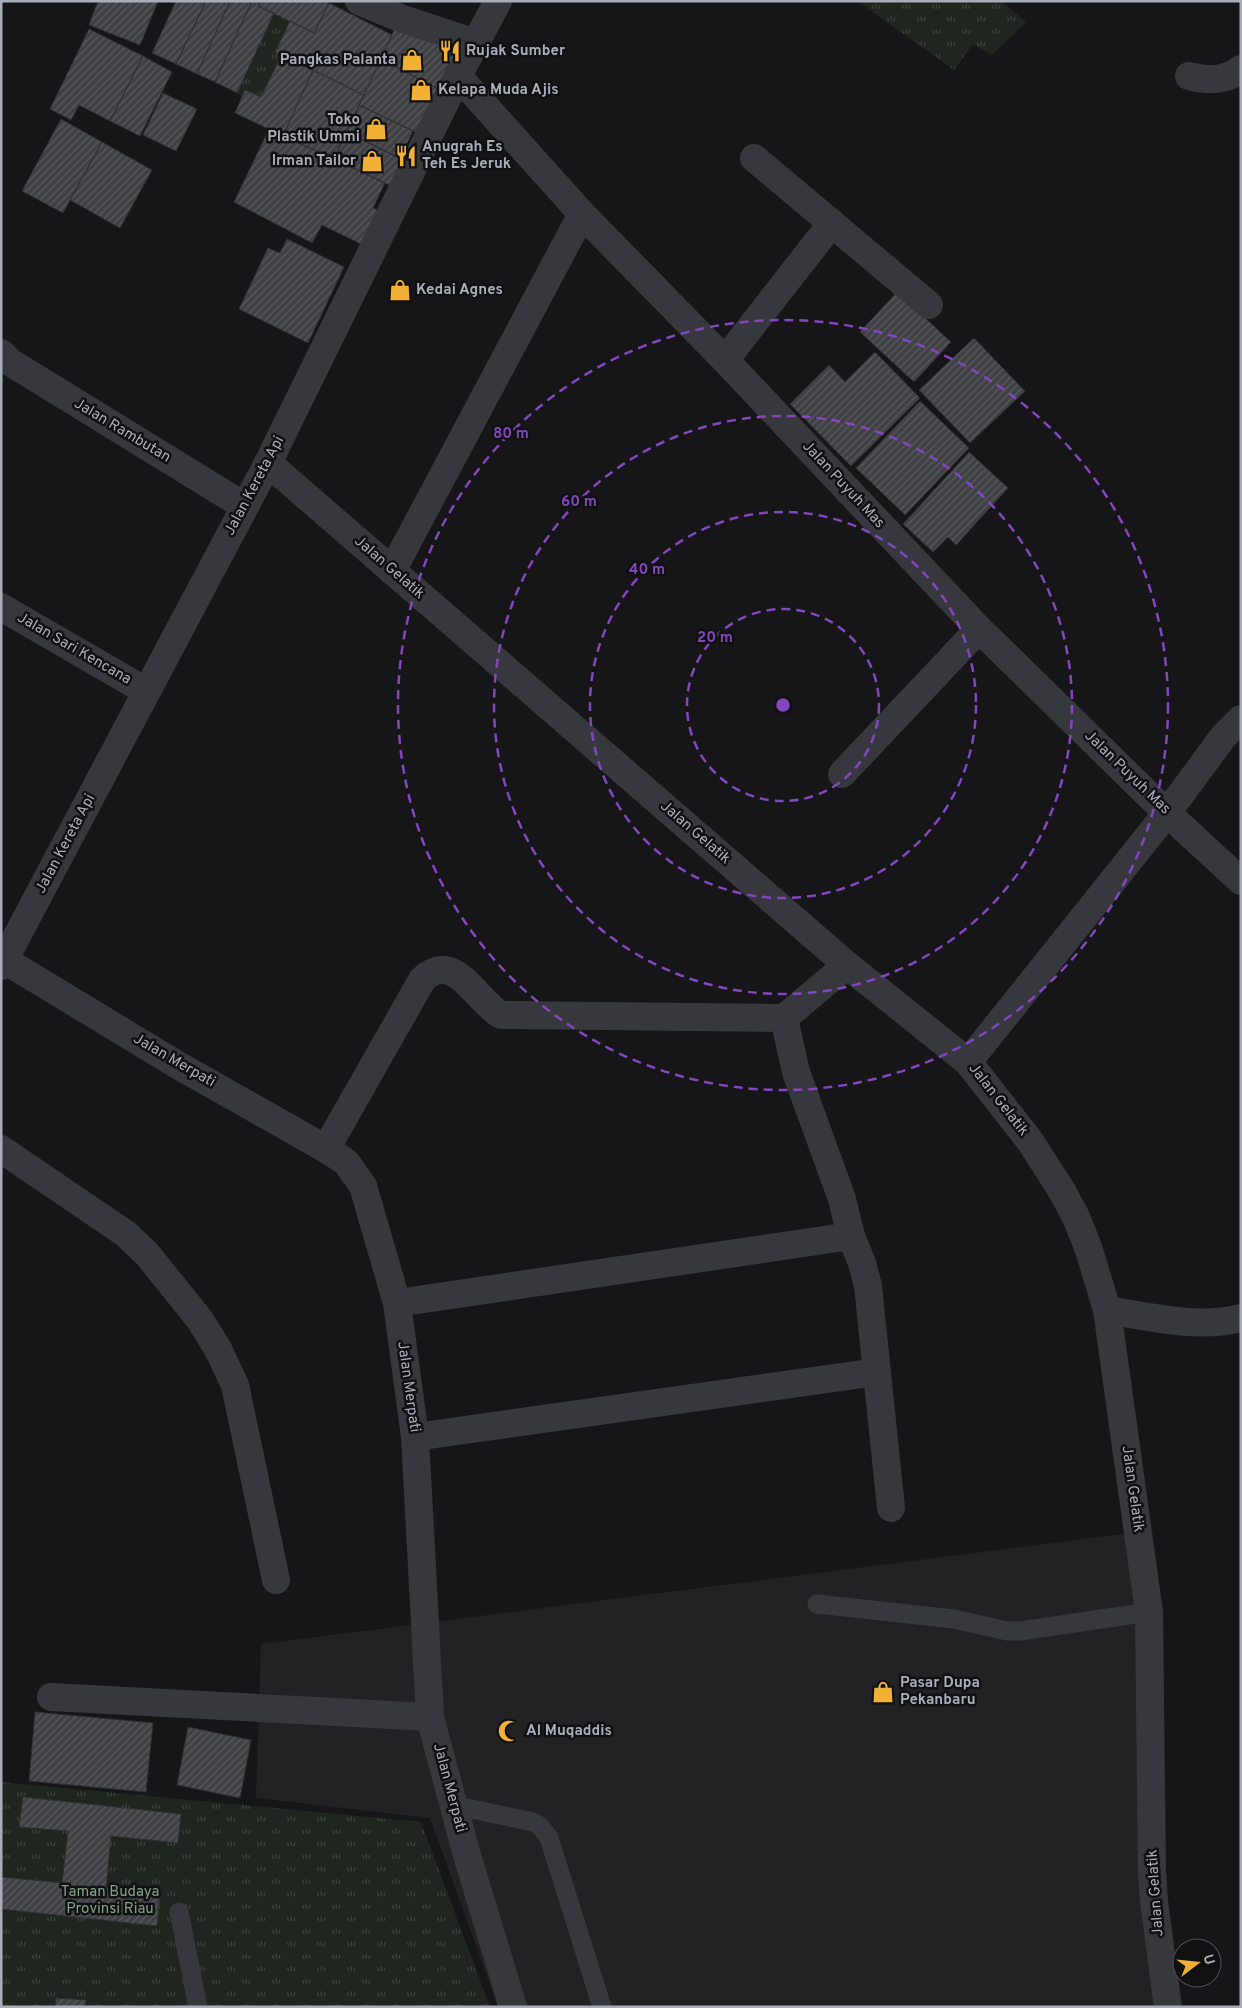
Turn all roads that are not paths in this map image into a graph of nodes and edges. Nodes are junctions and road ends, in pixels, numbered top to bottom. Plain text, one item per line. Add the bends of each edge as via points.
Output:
1 (360, 1) edge
2 (498, 1) edge
3 (476, 43) junction
4 (1241, 69) edge
5 (458, 76) junction
6 (1189, 76) dead end
7 (754, 158) dead end
8 (582, 214) junction
9 (832, 223) junction
10 (929, 305) dead end
11 (1, 353) edge
12 (725, 360) junction
13 (268, 463) junction
14 (244, 506) junction
15 (392, 571) junction
16 (1, 607) edge
17 (979, 629) junction
18 (146, 691) junction
19 (1241, 719) edge
20 (842, 774) dead end
21 (1167, 813) junction
22 (1241, 881) edge
23 (2, 961) edge
24 (847, 965) junction
25 (784, 1018) junction
26 (968, 1062) junction
27 (1, 1149) edge
28 (326, 1149) junction
29 (851, 1236) junction
30 (397, 1304) junction
31 (1107, 1310) junction
32 (1241, 1318) edge
33 (877, 1372) junction
34 (415, 1437) junction
35 (892, 1508) dead end
36 (276, 1580) dead end
37 (816, 1604) dead end
38 (1149, 1612) junction
39 (51, 1697) dead end
40 (430, 1717) junction
41 (453, 1805) junction
42 (179, 1912) dead end
43 (198, 2007) edge
44 (513, 2007) edge
45 (602, 2007) edge
46 (1168, 2007) edge

1 - 3 street
2 - 3 street, Jalan Kereta Api
3 - 5 street, Jalan Kereta Api
4 - 6 street via 1213,80
5 - 8 street, Jalan Puyuh Mas
5 - 13 street, Jalan Kereta Api
7 - 9 street
8 - 12 street, Jalan Puyuh Mas
8 - 15 street
9 - 10 street
9 - 12 street
11 - 14 street, Jalan Rambutan via 10,362
12 - 17 street, Jalan Puyuh Mas
13 - 14 street, Jalan Kereta Api
13 - 15 street, Jalan Gelatik
14 - 18 street, Jalan Kereta Api
15 - 24 street, Jalan Gelatik
16 - 18 street, Jalan Sari Kencana
17 - 20 street
17 - 21 street, Jalan Puyuh Mas
18 - 23 street, Jalan Kereta Api
19 - 21 street via 1223,737
21 - 22 street, Jalan Puyuh Mas
21 - 26 street
23 - 28 street, Jalan Merpati
24 - 25 street
24 - 26 street, Jalan Gelatik
25 - 28 street via 501,1015 457,975 449,970 436,970 422,980
25 - 29 street via 796,1072 842,1199
26 - 31 street, Jalan Gelatik via 1030,1142 1062,1191 1089,1250
27 - 36 street via 126,1234 147,1254 218,1349 235,1385
28 - 30 street, Jalan Merpati via 346,1162 363,1186
29 - 30 street
29 - 33 street via 868,1286
30 - 34 street, Jalan Merpati
31 - 32 street via 1176,1321 1217,1323
31 - 38 street, Jalan Gelatik
33 - 34 street
33 - 35 street
34 - 40 street, Jalan Merpati
37 - 38 lane via 954,1619 1007,1631
38 - 46 street, Jalan Gelatik via 1152,1870
39 - 40 street
40 - 41 street, Jalan Merpati
41 - 44 street, Jalan Merpati
41 - 45 lane via 524,1819 540,1826 548,1838
42 - 43 lane

